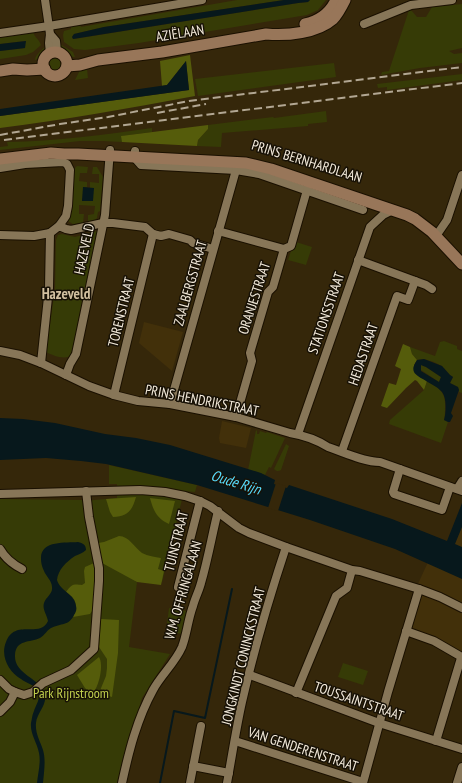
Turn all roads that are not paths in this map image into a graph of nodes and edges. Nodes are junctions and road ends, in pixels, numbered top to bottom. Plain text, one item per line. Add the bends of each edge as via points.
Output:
1 (45, 0) edge
2 (202, 0) edge
3 (336, 0) edge
4 (345, 0) edge
5 (452, 0) edge
6 (364, 24) dead end
7 (50, 30) junction
8 (0, 33) edge
9 (266, 34) junction
10 (55, 60) junction
11 (0, 71) edge
12 (110, 153) junction
13 (135, 154) junction
14 (0, 159) edge
15 (0, 168) edge
16 (236, 170) junction
17 (462, 175) edge
18 (307, 190) junction
19 (363, 210) dead end
20 (393, 210) junction
21 (103, 223) junction
22 (59, 226) junction
23 (218, 231) junction
24 (50, 233) junction
25 (438, 233) junction
26 (153, 234) junction
27 (0, 235) edge
28 (213, 249) junction
29 (284, 249) junction
30 (462, 257) edge
31 (358, 260) junction
32 (462, 264) edge
33 (415, 281) junction
34 (432, 289) dead end
35 (0, 351) edge
36 (41, 363) junction
37 (66, 374) junction
38 (114, 395) junction
39 (170, 404) junction
40 (236, 417) junction
41 (298, 434) junction
42 (342, 451) junction
43 (400, 469) junction
44 (462, 481) edge
45 (456, 489) edge
46 (86, 491) junction
47 (0, 494) edge
48 (200, 501) junction
49 (218, 511) junction
50 (286, 547) junction
51 (0, 549) edge
52 (22, 569) dead end
53 (352, 570) junction
54 (178, 586) dead end
55 (419, 589) junction
56 (462, 608) edge
57 (406, 631) junction
58 (250, 675) junction
59 (0, 680) edge
60 (15, 692) junction
61 (296, 693) junction
62 (0, 712) edge
63 (379, 723) junction
64 (201, 726) dead end
65 (436, 740) junction
66 (235, 741) junction
67 (462, 749) edge
68 (193, 766) junction
69 (462, 767) edge
70 (229, 773) junction
71 (122, 783) edge
72 (190, 783) edge
73 (227, 783) edge
74 (363, 783) edge
75 (457, 783) edge

1 - 7 street
2 - 7 street
3 - 9 main road, AZIËLAAN via 333,8 312,23
4 - 9 main road, AZIËLAAN via 334,18 323,26 310,31
5 - 6 street via 411,5
7 - 8 street
7 - 10 street via 56,42
9 - 10 main road, AZIËLAAN via 80,65
10 - 11 main road, AZIËLAAN via 26,70
12 - 13 main road, PRINS BERNHARDLAAN
12 - 14 main road, PRINS BERNHARDLAAN via 79,148
12 - 21 street, HAZEVELD
13 - 16 street via 141,165
13 - 20 main road, PRINS BERNHARDLAAN via 252,164
13 - 25 main road, PRINS BERNHARDLAAN via 246,157 263,161 410,209 419,213
15 - 22 street, HAZEVELD via 25,164 68,164 68,206 66,216
16 - 18 street via 259,174
16 - 23 street, ZAALBERGSTRAAT
17 - 25 street via 447,220
18 - 19 street
18 - 29 street, ORANJESTRAAT via 291,246
20 - 25 main road, PRINS BERNHARDLAAN
20 - 31 street, STATIONSSTRAAT via 370,227
21 - 22 street via 71,230
21 - 26 street via 145,227
21 - 37 street, HAZEVELD via 76,354
22 - 24 street
23 - 28 street, ZAALBERGSTRAAT
23 - 29 street
24 - 27 street via 34,236
24 - 36 street via 49,288
25 - 30 main road, PRINS BERNHARDLAAN
25 - 32 main road, PRINS BERNHARDLAAN
26 - 28 street via 169,234
26 - 38 street, TORENSTRAAT
28 - 39 street, ZAALBERGSTRAAT
29 - 40 street, ORANJESTRAAT via 250,353 252,361
31 - 33 street
31 - 41 street, STATIONSSTRAAT
33 - 34 street
33 - 42 street, HEDASTRAAT via 408,300 397,296
35 - 36 street, PRINS HENDRIKSTRAAT
36 - 37 street, PRINS HENDRIKSTRAAT
37 - 38 street, PRINS HENDRIKSTRAAT
38 - 39 street, PRINS HENDRIKSTRAAT via 138,401
39 - 40 street, PRINS HENDRIKSTRAAT
40 - 41 street, PRINS HENDRIKSTRAAT
41 - 42 street, PRINS HENDRIKSTRAAT
42 - 43 street, PRINS HENDRIKSTRAAT
43 - 45 street, PRINS HENDRIKSTRAAT
43 - 45 street via 394,494 442,510
44 - 45 street
46 - 47 street
46 - 48 street via 165,492
46 - 60 street via 88,517 99,568 94,649 71,670 43,683 33,692 24,695
48 - 49 street
48 - 54 street, TUINSTRAAT
49 - 50 street via 239,528
49 - 71 street, W.M. OFFRINGALAAN via 185,638 175,659 153,689 145,705 135,729
50 - 53 street
50 - 58 street, JONGKINDT CONINCKSTRAAT
51 - 52 street via 15,566
53 - 55 street
53 - 61 street via 347,588 336,596
55 - 56 street
55 - 57 street
57 - 63 street
57 - 65 street via 434,641 460,656
58 - 61 street, TOUSSAINTSTRAAT
58 - 66 street, JONGKINDT CONINCKSTRAAT
59 - 60 street
60 - 62 street
61 - 63 street, TOUSSAINTSTRAAT
63 - 65 street, TOUSSAINTSTRAAT
63 - 74 street
64 - 68 street, JONGKINDT CONINCKSTRAAT
65 - 67 street, TOUSSAINTSTRAAT
66 - 70 street, JONGKINDT CONINCKSTRAAT
66 - 74 street, VAN GENDERENSTRAAT
68 - 70 street
68 - 72 street, JONGKINDT CONINCKSTRAAT
69 - 75 street
70 - 73 street, JONGKINDT CONINCKSTRAAT

